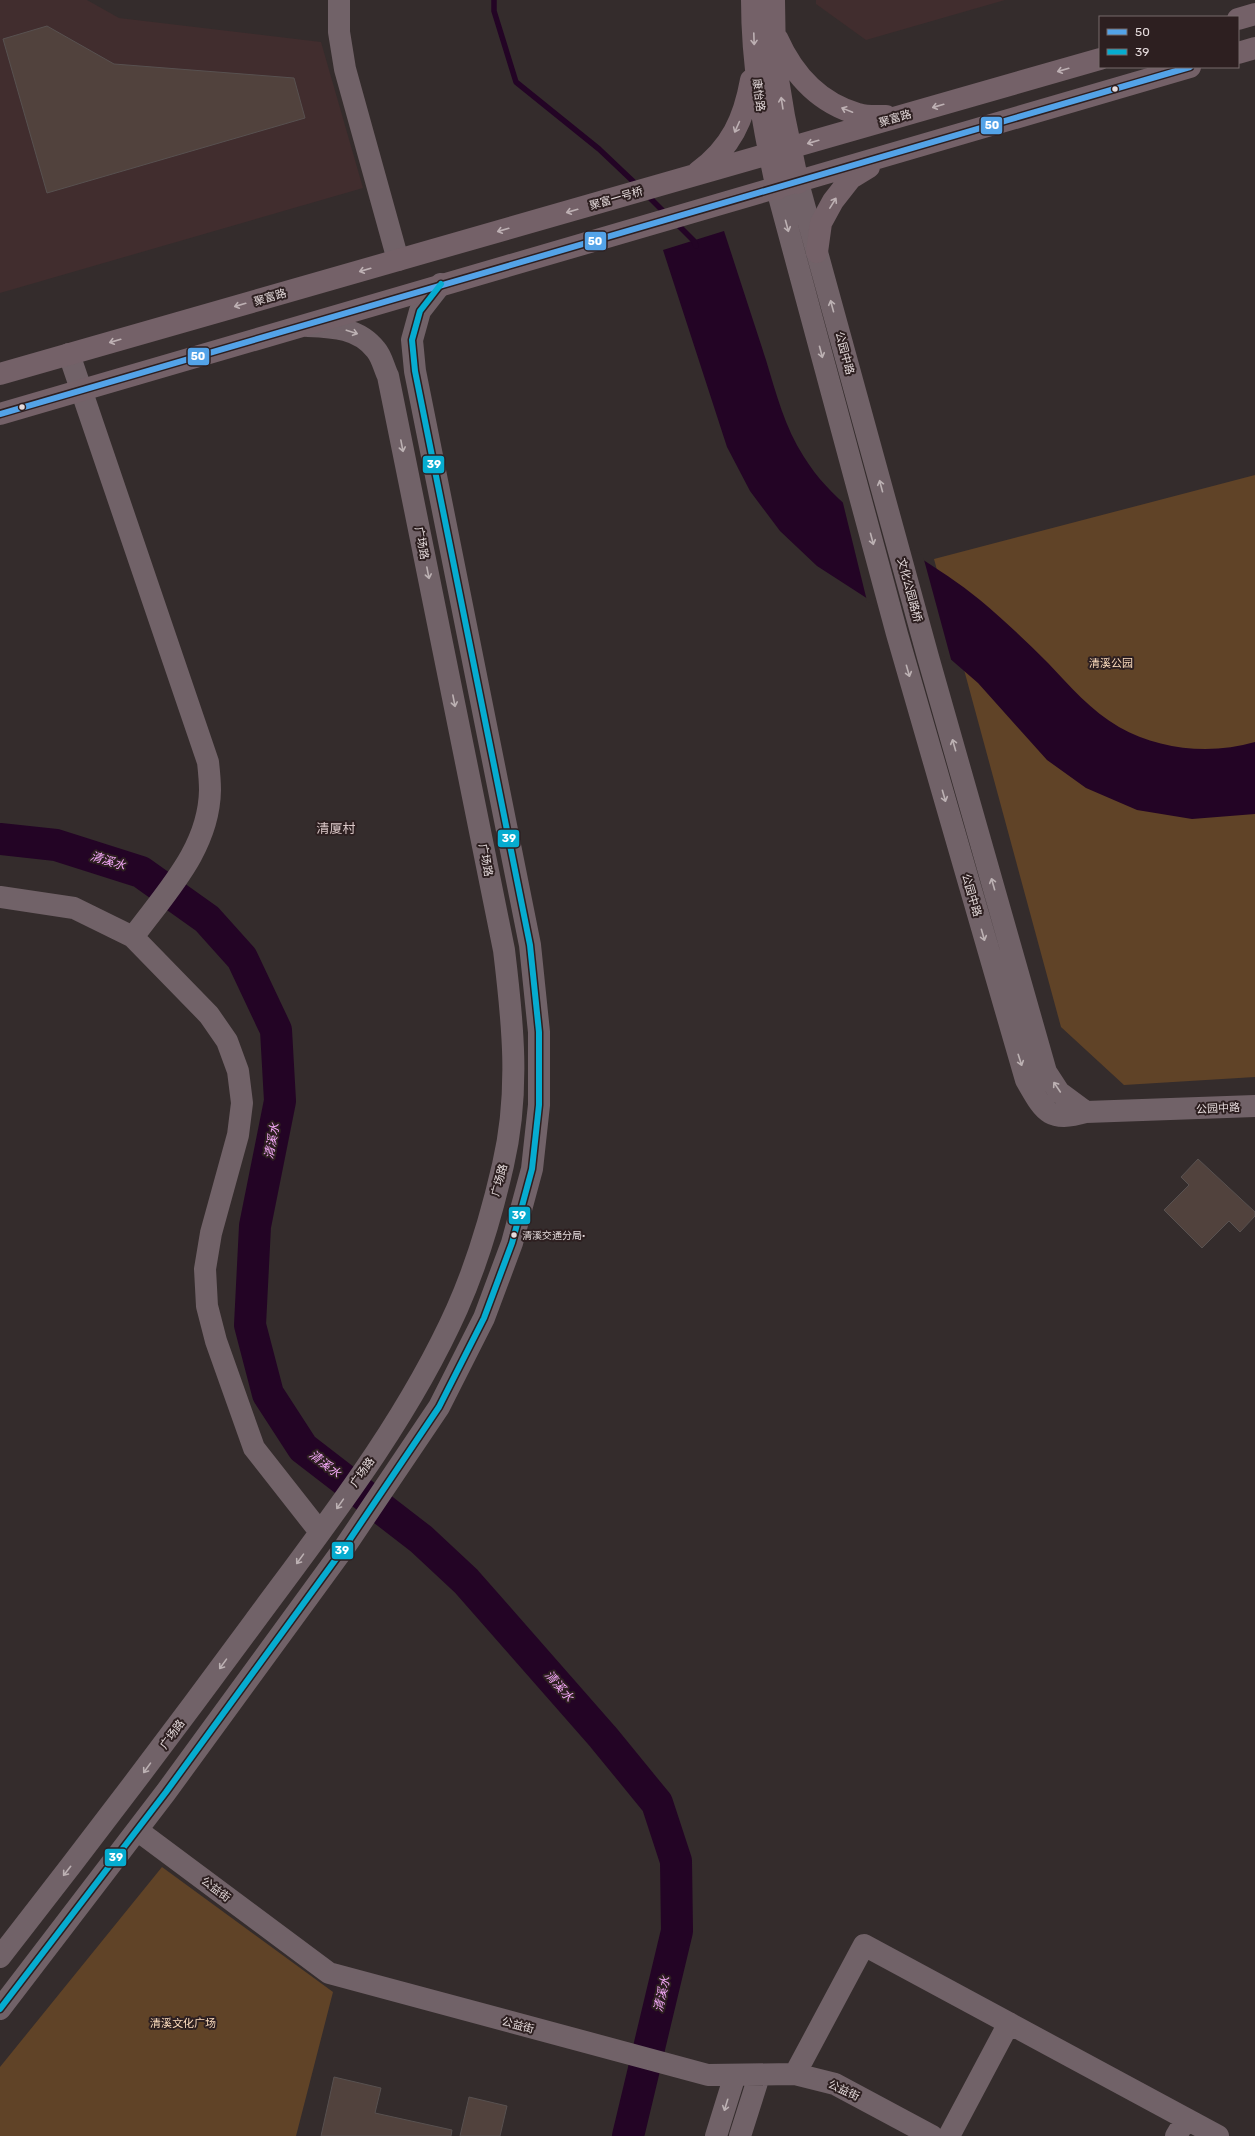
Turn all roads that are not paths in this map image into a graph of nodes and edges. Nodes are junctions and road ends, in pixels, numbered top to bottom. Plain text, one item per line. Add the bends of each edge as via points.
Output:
1 (339, 0) edge
2 (752, 0) edge
3 (774, 0) edge
4 (1255, 14) edge
5 (1239, 19) edge
6 (774, 32) junction
7 (1255, 48) edge
8 (1239, 53) edge
9 (1099, 59) edge
10 (755, 63) junction
11 (1187, 68) edge
12 (899, 117) junction
13 (791, 148) junction
14 (770, 154) junction
15 (884, 158) junction
16 (690, 177) junction
17 (798, 183) junction
18 (777, 189) junction
19 (541, 220) joint
20 (817, 252) junction
21 (398, 260) junction
22 (441, 284) junction
23 (300, 326) junction
24 (68, 354) junction
25 (0, 374) edge
26 (81, 390) junction
27 (0, 414) edge
28 (892, 523) joint
29 (928, 657) joint
30 (0, 897) edge
31 (133, 936) junction
32 (1255, 1106) edge
33 (1086, 1112) junction
34 (322, 1530) junction
35 (137, 1830) junction
36 (0, 1957) edge
37 (0, 2009) edge
38 (1009, 2023) junction
39 (795, 2074) junction
40 (735, 2075) junction
41 (759, 2076) junction
42 (1181, 2127) edge
43 (716, 2136) edge
44 (740, 2136) edge
45 (932, 2136) edge
46 (949, 2136) edge
47 (1218, 2136) edge

1 - 21 street via 339,32 345,69
2 -> 10 main road, 康怡路
3 - 6 main road, 康怡路
4 - 5 main road
12 -> 6 main road via 860,115 830,103 806,83 787,60
13 -> 6 main road, 康怡路 via 775,61
7 - 8 main road
9 -> 12 main road, 聚富路
10 - 14 main road, 康怡路 via 762,121
10 -> 16 main road via 747,104 732,138 713,161
11 - 15 main road
12 -> 13 main road, 聚富路
13 - 14 main road, 聚富路
13 - 17 main road, 康怡路
14 - 16 main road, 聚富路
14 - 18 main road, 康怡路
15 - 17 main road
20 -> 15 main road via 821,224 833,201 850,178
16 -> 19 main road, 聚富一号桥
17 - 18 main road
17 - 20 street, 公园中路
18 - 22 main road
18 -> 33 street, 公园中路 via 897,634 1026,1080 1040,1104 1051,1115 1067,1118
19 -> 21 main road, 聚富路
28 -> 20 street, 公园中路
21 -> 24 main road, 聚富路
22 - 23 main road
22 - 35 street via 420,311 412,340 415,371 530,945 539,1032 539,1105 532,1169 512,1243 484,1318 439,1407 344,1548
23 - 26 main road
23 -> 34 street, 广场路 via 335,327 359,334 377,351 388,376 504,950 514,1033 512,1109 504,1163 485,1232 457,1309 415,1390
24 - 25 main road, 聚富路
24 - 26 street
26 - 27 main road
26 - 31 street via 208,762 210,790 200,842 186,866
28 - 29 street, 文化公园路桥
33 -> 29 street, 公园中路 via 1060,1092 1046,1072
30 - 31 street via 74,908
31 - 34 street via 209,1014 227,1041 238,1071 242,1103 238,1135 211,1233 205,1269 207,1306 216,1341 254,1448
32 - 33 street, 公园中路
34 -> 36 street, 广场路 via 143,1773
35 - 37 street
35 - 40 street, 公益街 via 329,1974 708,2075
38 - 39 street via 864,1945
38 - 42 street
38 - 46 street
39 - 41 street, 公益街
39 - 45 street, 公益街 via 835,2084
40 - 41 street, 公益街
40 -> 43 street
41 - 44 street
42 - 47 street

